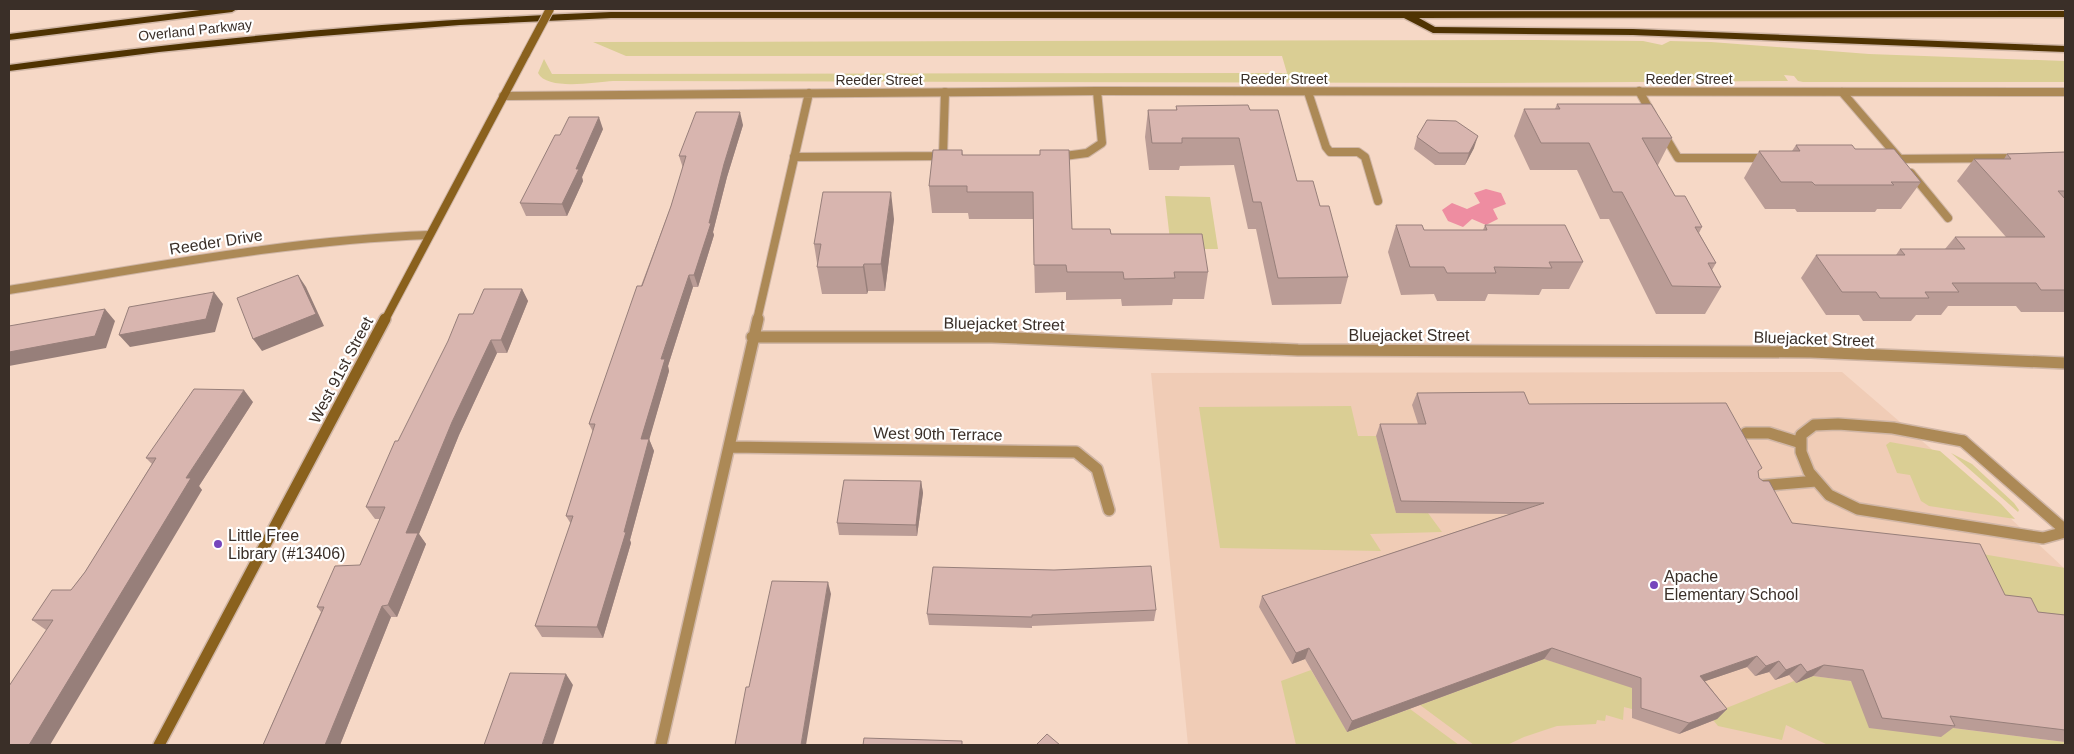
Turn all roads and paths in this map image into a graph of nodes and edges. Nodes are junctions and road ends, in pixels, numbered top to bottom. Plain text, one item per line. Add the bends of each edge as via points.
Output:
1 (232, 9) edge
2 (550, 9) edge
3 (1406, 14) junction
4 (2065, 14) edge
5 (9, 37) edge
6 (2065, 49) edge
7 (9, 68) edge
8 (1098, 91) junction
9 (1639, 91) junction
10 (945, 92) junction
11 (1308, 92) junction
12 (1842, 92) junction
13 (2065, 92) edge
14 (809, 93) junction
15 (503, 96) junction
16 (943, 156) junction
17 (953, 156) edge
18 (1050, 156) edge
19 (794, 157) junction
20 (1774, 158) edge
21 (1880, 158) edge
22 (1899, 158) junction
23 (2026, 158) edge
24 (1378, 201) dead end
25 (1948, 218) dead end
26 (429, 235) junction
27 (9, 290) edge
28 (752, 337) junction
29 (2065, 364) edge
30 (1746, 433) dead end
31 (1801, 443) junction
32 (730, 448) junction
33 (1816, 480) junction
34 (1756, 486) edge
35 (1109, 510) dead end
36 (2065, 531) edge
37 (158, 745) edge
38 (661, 745) edge

1 - 5 highway, Overland Parkway
2 - 15 street, West 91st Street, bridge
3 - 4 highway, Overland Parkway
3 - 6 highway via 1433,30 1633,32
3 - 7 highway, Overland Parkway via 725,14 502,19 287,35
8 - 10 street, Reeder Street
8 - 11 street, Reeder Street
8 - 18 street via 1102,143 1080,155
9 - 11 street, Reeder Street
9 - 12 street, Reeder Street
9 - 20 street via 1678,158
10 - 14 street, Reeder Street
10 - 16 street
11 - 24 street via 1326,147 1330,152 1358,152 1365,158
12 - 13 street, Reeder Street
12 - 22 street
14 - 15 street, Reeder Street
14 - 19 street
15 - 26 street, West 91st Street
16 - 17 street
16 - 19 street
19 - 28 street
21 - 22 street
22 - 23 street
22 - 25 street
26 - 27 street, Reeder Drive via 290,246
26 - 37 street, West 91st Street
28 - 29 street, Bluejacket Street via 992,337 1298,350 1811,352
28 - 32 street
30 - 31 street via 1769,433
31 - 33 street via 1809,472
31 - 36 street via 1801,435 1814,426 1838,424 1893,428 1963,441
32 - 35 street, West 90th Terrace via 1076,452 1097,469
32 - 38 street
33 - 34 street
33 - 36 street via 1829,495 1858,508 2043,538

